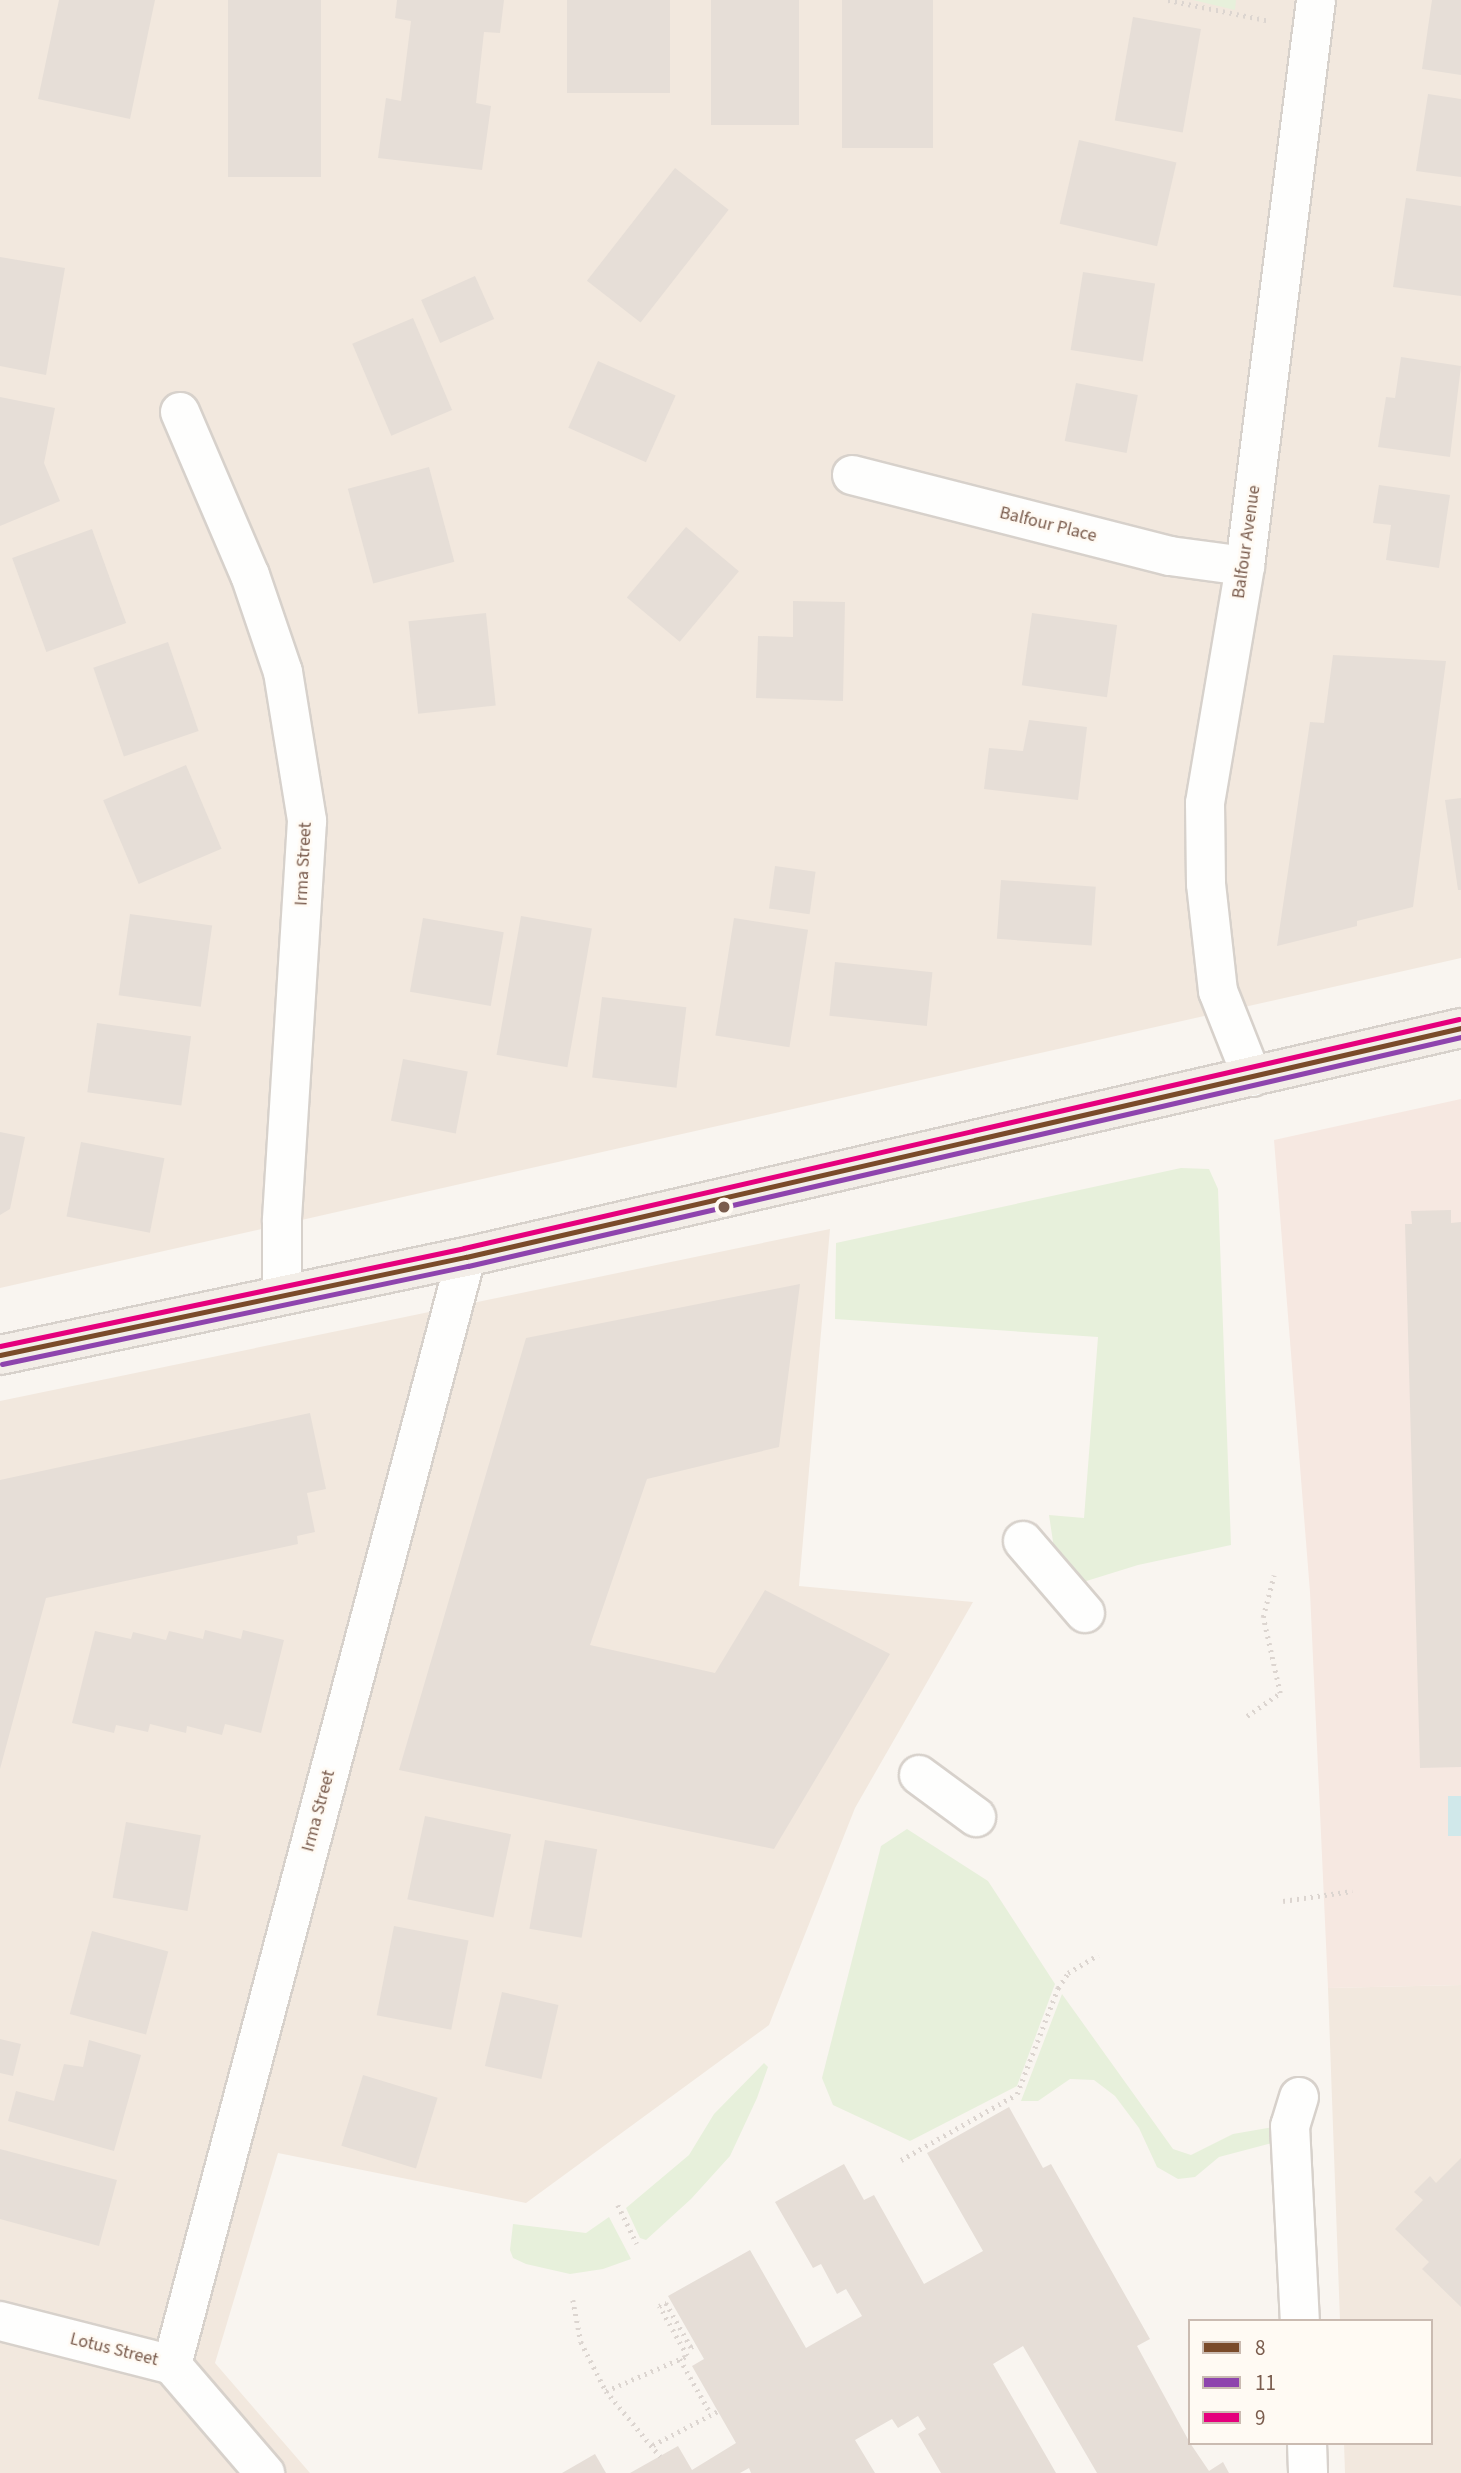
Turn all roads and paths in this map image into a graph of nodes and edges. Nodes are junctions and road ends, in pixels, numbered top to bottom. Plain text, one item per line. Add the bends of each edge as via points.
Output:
1 (1168, 0) edge
2 (1314, 15) edge
3 (180, 412) dead end
4 (852, 475) dead end
5 (1245, 566) junction
6 (1461, 1028) edge
7 (1252, 1077) junction
8 (467, 1257) junction
9 (282, 1295) junction
10 (0, 1355) edge
11 (1023, 1541) dead end
12 (1274, 1575) dead end
13 (1085, 1613) dead end
14 (1247, 1716) dead end
15 (919, 1775) dead end
16 (976, 1817) dead end
17 (1352, 1891) dead end
18 (1283, 1901) dead end
19 (1098, 1955) dead end
20 (1299, 2097) dead end
21 (901, 2160) dead end
22 (618, 2205) dead end
23 (637, 2244) dead end
24 (573, 2300) dead end
25 (1300, 2319) edge
26 (0, 2321) edge
27 (696, 2344) dead end
28 (680, 2359) junction
29 (172, 2365) junction
30 (606, 2391) junction
31 (718, 2411) dead end
32 (711, 2414) junction
33 (653, 2445) junction
34 (1307, 2445) edge
35 (660, 2456) dead end
36 (265, 2473) edge
37 (1308, 2473) edge

1 - 2 path
2 - 5 street, Balfour Avenue
3 - 9 street, Irma Street via 250,575 283,672 307,821 282,1221
4 - 5 street, Balfour Place via 1170,556
5 - 7 street, Balfour Avenue via 1205,817 1206,884 1218,991
6 - 7 main road
7 - 8 main road
8 - 9 main road
8 - 29 street, Irma Street
9 - 10 main road
11 - 13 street
12 - 14 path via 1263,1617 1280,1693
15 - 16 street
17 - 18 path
19 - 21 path via 1068,1973 1058,1988 1017,2094
20 - 25 street via 1290,2126
22 - 23 path
24 - 30 path via 582,2342
26 - 29 street, Lotus Street
27 - 28 path via 691,2347 668,2301 659,2306 687,2356
28 - 30 path
28 - 32 path
29 - 36 street, Lotus Street
30 - 33 path
31 - 32 path
32 - 33 path
33 - 35 path
34 - 37 street

